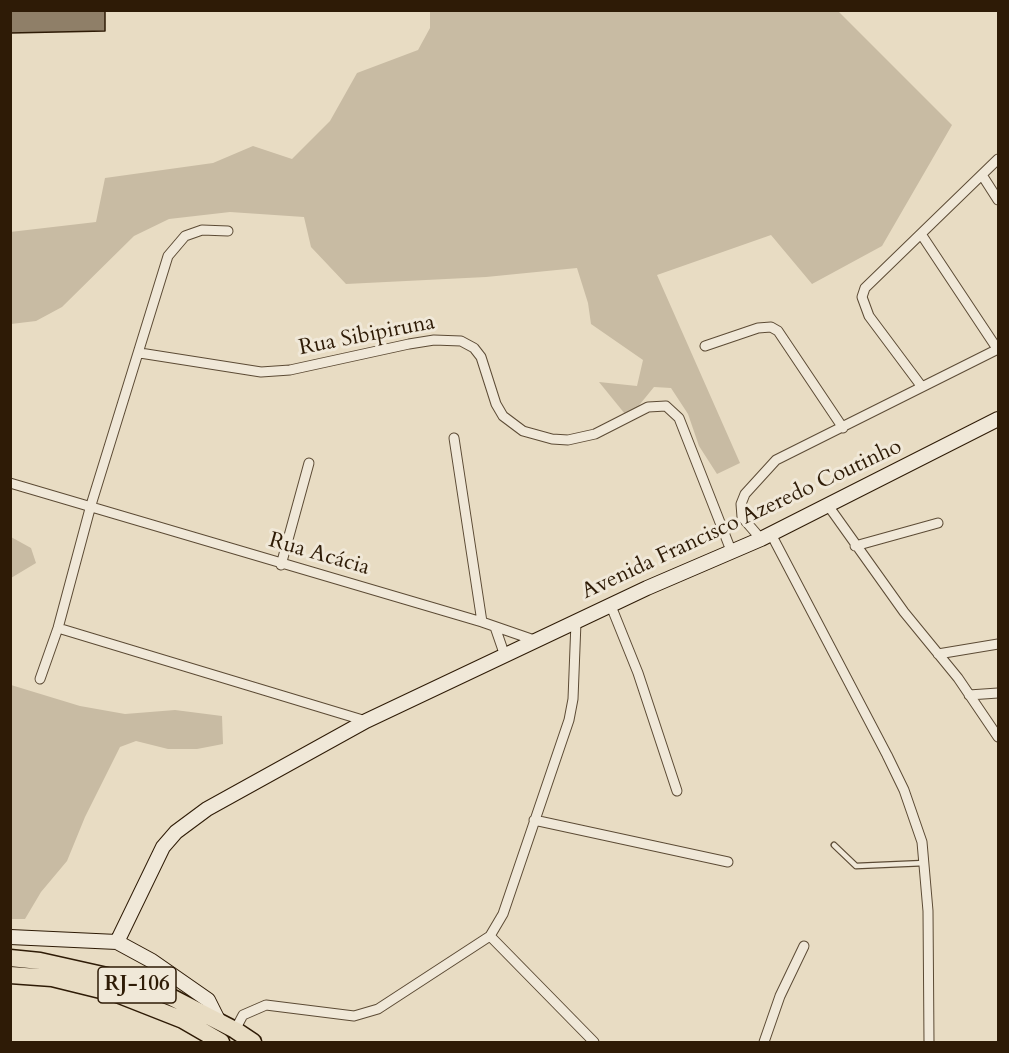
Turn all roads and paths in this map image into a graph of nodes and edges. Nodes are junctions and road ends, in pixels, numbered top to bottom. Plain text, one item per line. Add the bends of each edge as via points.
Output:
1 (999, 159) edge
2 (982, 175) junction
3 (999, 200) edge
4 (228, 231) dead end
5 (921, 234) junction
6 (705, 346) dead end
7 (998, 350) edge
8 (140, 353) junction
9 (922, 387) junction
10 (999, 419) edge
11 (843, 428) junction
12 (454, 438) dead end
13 (309, 463) dead end
14 (10, 483) edge
15 (827, 504) junction
16 (91, 505) junction
17 (938, 523) dead end
18 (766, 536) junction
19 (855, 546) junction
20 (732, 552) junction
21 (281, 565) junction
22 (612, 606) junction
23 (482, 622) junction
24 (576, 622) junction
25 (495, 627) junction
26 (58, 628) junction
27 (537, 641) junction
28 (999, 644) edge
29 (938, 654) junction
30 (505, 656) junction
31 (40, 679) dead end
32 (999, 693) edge
33 (969, 695) junction
34 (366, 721) junction
35 (999, 737) edge
36 (677, 791) dead end
37 (534, 820) junction
38 (834, 845) dead end
39 (728, 862) dead end
40 (925, 862) junction
41 (490, 936) junction
42 (10, 937) edge
43 (117, 942) junction
44 (804, 946) dead end
45 (10, 958) edge
46 (10, 975) edge
47 (219, 1022) junction
48 (235, 1030) junction
49 (221, 1042) edge
50 (253, 1042) edge
51 (594, 1042) edge
52 (764, 1042) edge
53 (929, 1042) edge

1 - 2 street
2 - 3 street
2 - 5 street
4 - 8 street via 201,230 185,236 174,247
5 - 7 street
5 - 9 street via 865,288 862,297 869,316
6 - 11 street via 758,328 778,331
7 - 9 street
8 - 16 street
8 - 20 street, Rua Sibipiruna via 261,372 290,370 409,344 460,341 481,357 503,416 523,431 552,440 595,434 648,407 666,406 679,418
9 - 11 street
10 - 15 main road, Avenida Francisco Azeredo Coutinho
11 - 18 street via 776,460 744,494 741,513
12 - 23 street
13 - 21 street
14 - 16 street, Rua Acácia
15 - 18 main road, Avenida Francisco Azeredo Coutinho
15 - 19 street
16 - 21 street, Rua Acácia
16 - 26 street
17 - 19 street
18 - 20 main road, Avenida Francisco Azeredo Coutinho
18 - 40 street via 904,790
19 - 29 street
20 - 22 main road, Avenida Francisco Azeredo Coutinho
21 - 23 street, Rua Acácia
22 - 24 main road, Avenida Francisco Azeredo Coutinho
22 - 36 street via 642,681
23 - 25 street, Rua Acácia
24 - 27 main road
24 - 37 street, Avenida Francisco Azeredo Coutinho via 571,710
25 - 27 street, Rua Acácia
25 - 30 street
26 - 31 street
26 - 34 street
27 - 30 main road
28 - 29 street
29 - 33 street
30 - 34 main road
32 - 33 street
33 - 35 street
34 - 43 main road via 207,809 176,832 152,866
37 - 39 street
37 - 41 street, Avenida Francisco Azeredo Coutinho via 503,914
38 - 40 lane via 856,866
40 - 53 street
41 - 48 street, Avenida Francisco Azeredo Coutinho via 378,1009 354,1016 266,1005 243,1015
41 - 51 street
42 - 43 main road
43 - 47 main road via 208,1000
44 - 52 street
45 - 47 highway, RJ-106 via 63,965 125,980
46 - 49 highway, RJ-106 via 52,978 117,994 183,1020
47 - 48 highway, RJ-106
48 - 50 highway, RJ-106

